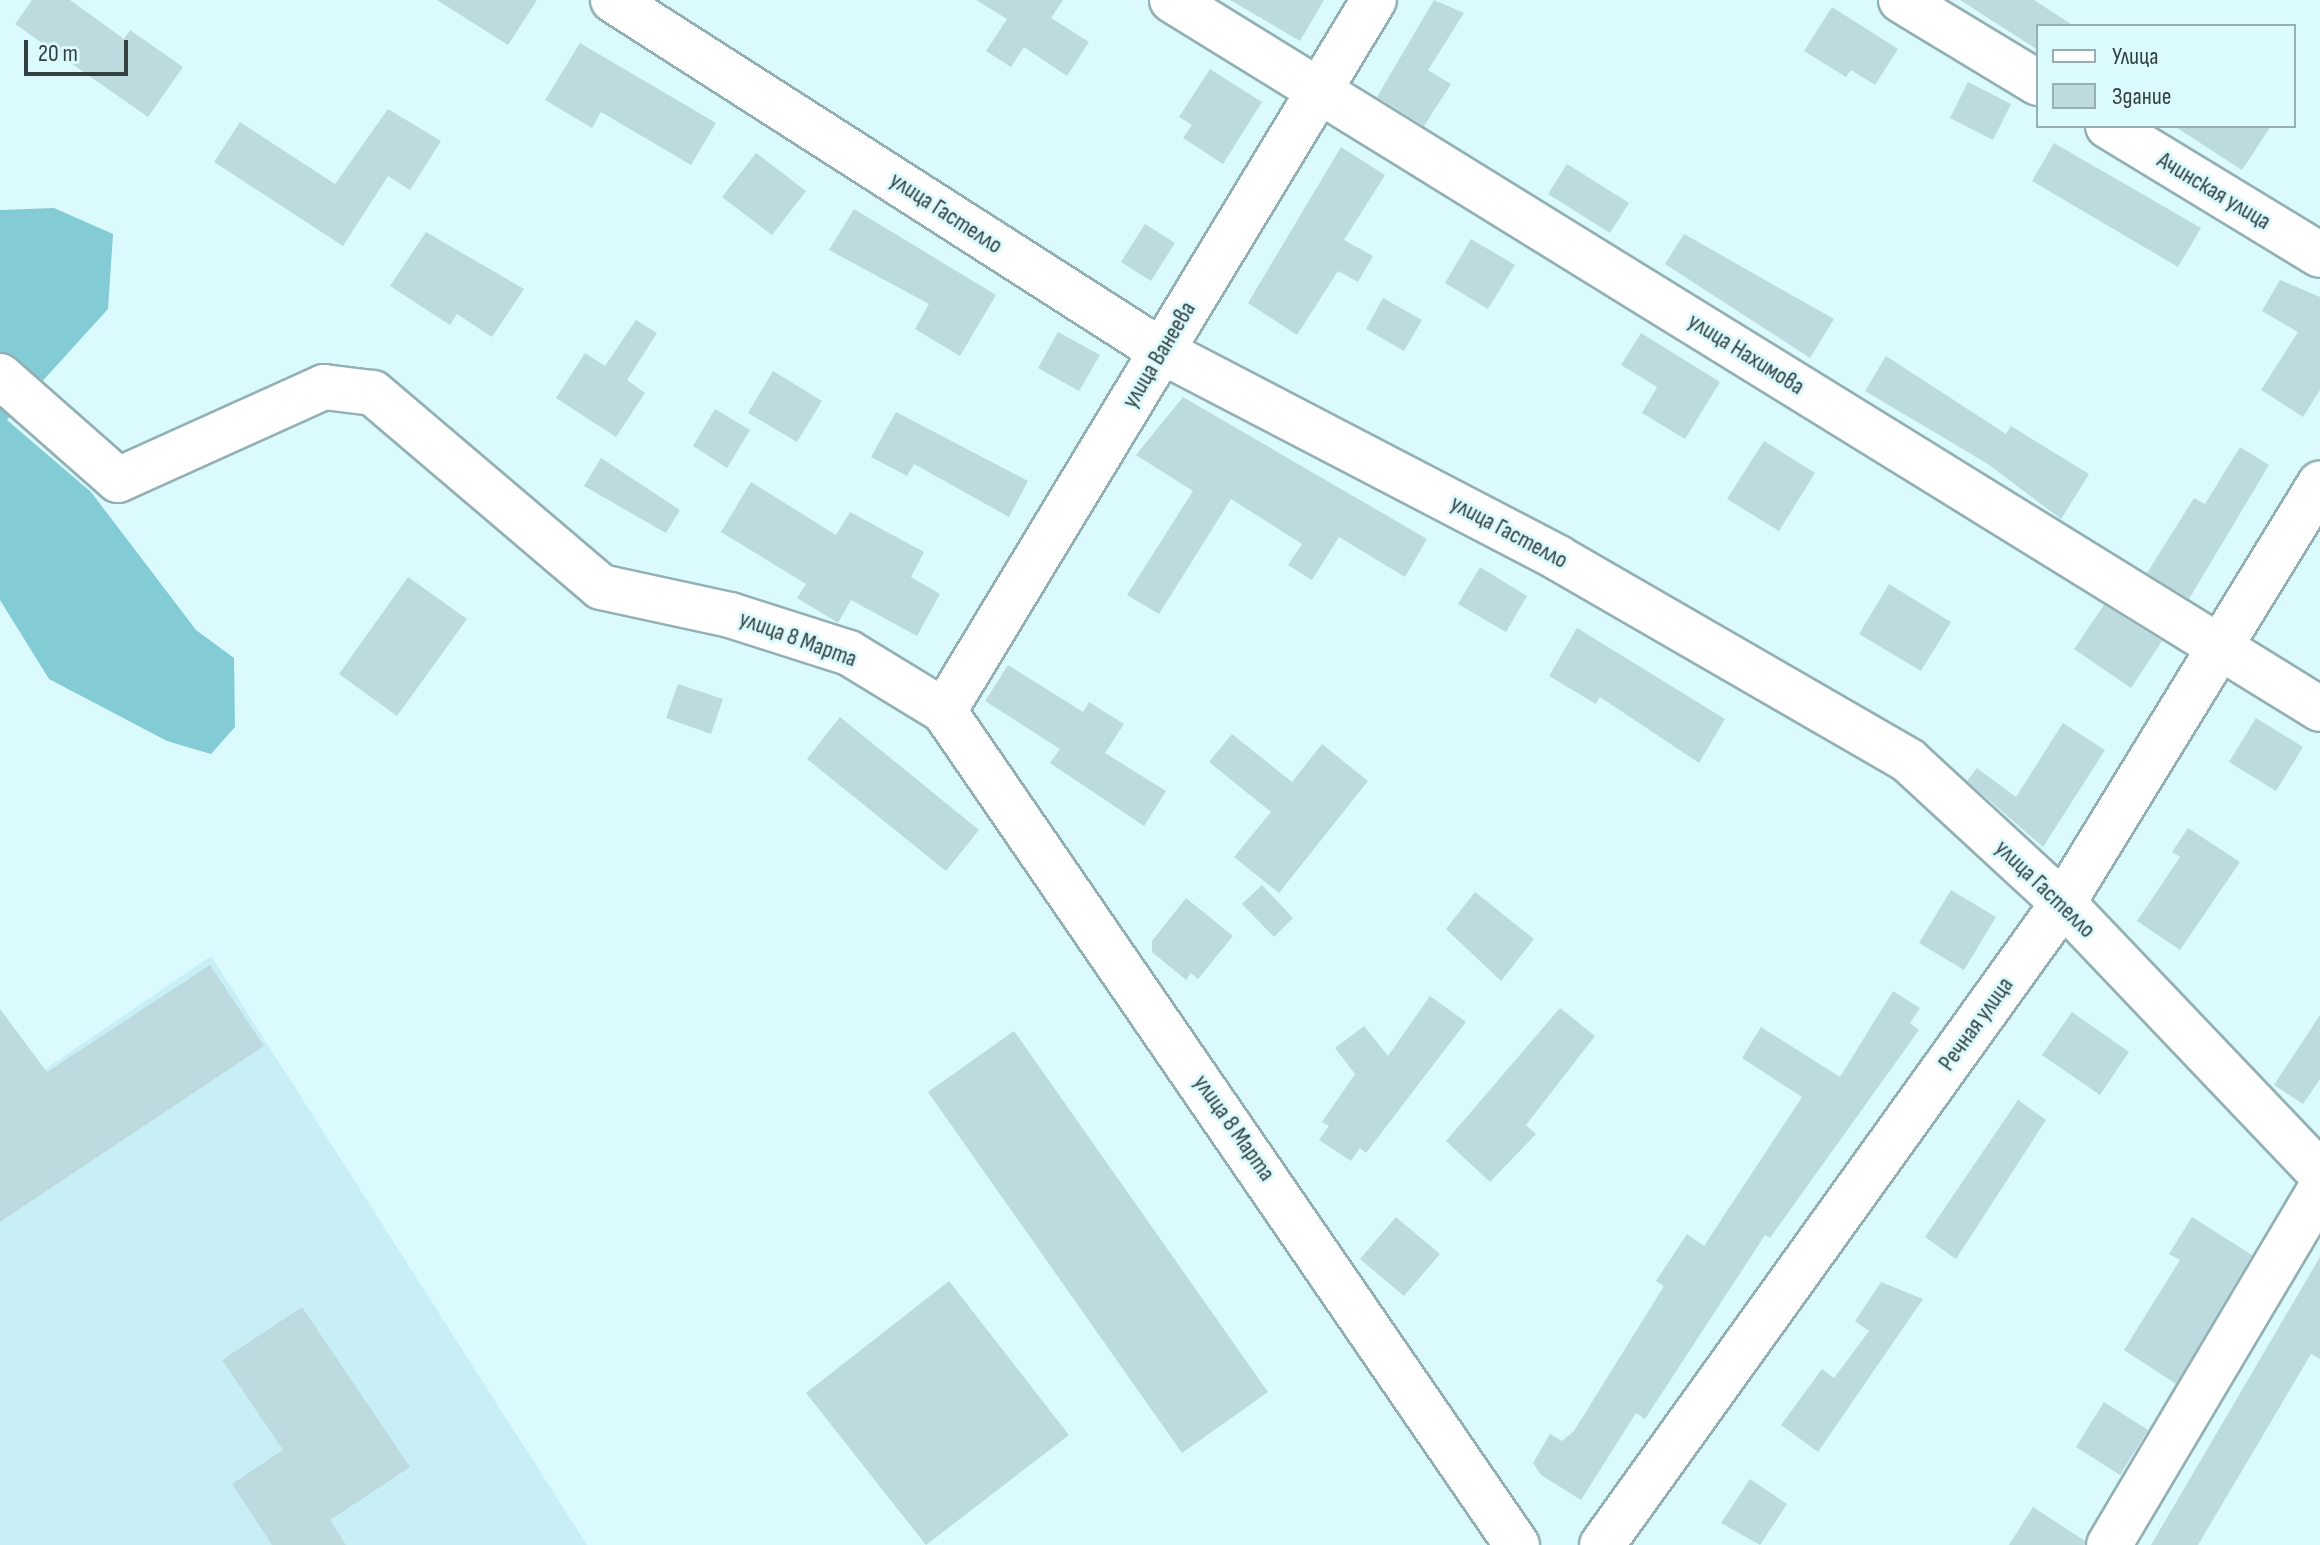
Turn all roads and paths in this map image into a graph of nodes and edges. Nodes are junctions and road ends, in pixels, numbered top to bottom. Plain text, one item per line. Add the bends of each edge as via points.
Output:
1 (613, 0) edge
2 (1172, 0) edge
3 (1374, 0) edge
4 (1901, 0) edge
5 (2036, 82) edge
6 (1319, 91) junction
7 (2111, 128) edge
8 (2320, 255) edge
9 (1161, 351) junction
10 (0, 376) edge
11 (2320, 483) edge
12 (2220, 647) junction
13 (2320, 709) edge
14 (944, 711) junction
15 (2063, 903) junction
16 (2320, 1173) edge
17 (2320, 1190) edge
18 (1517, 1545) edge
19 (1602, 1545) edge
20 (2109, 1545) edge

1 - 9 street, улица Гастелло
2 - 6 street, улица Нахимова
3 - 6 street, улица Ванеева
4 - 5 street
6 - 9 street, улица Ванеева
6 - 12 street, улица Нахимова
7 - 8 street, Ачинская улица
9 - 14 street, улица Ванеева
9 - 15 street, улица Гастелло via 1558,558 1909,761
10 - 14 street, улица 8 Марта via 118,480 324,387 373,393 601,587 730,615 849,653
11 - 12 street, Речная улица
12 - 13 street, улица Нахимова
12 - 15 street, Речная улица
14 - 18 street, улица 8 Марта
15 - 16 street, улица Гастелло
15 - 19 street, Речная улица
17 - 20 street

